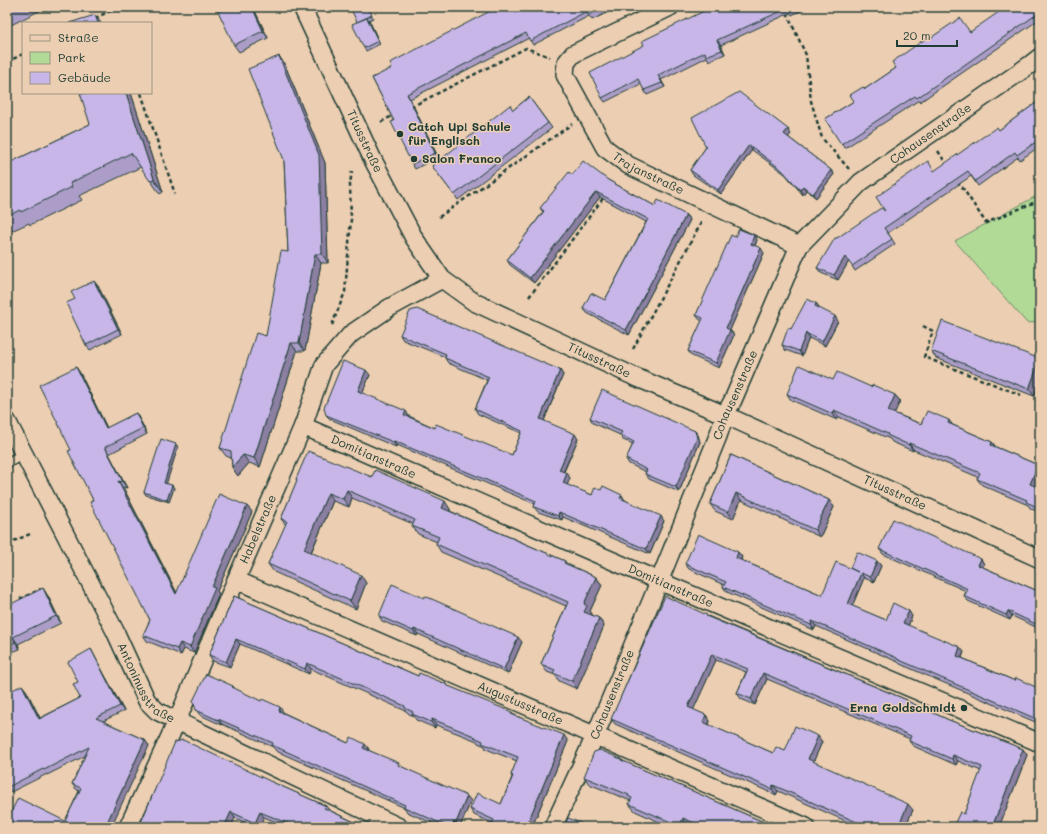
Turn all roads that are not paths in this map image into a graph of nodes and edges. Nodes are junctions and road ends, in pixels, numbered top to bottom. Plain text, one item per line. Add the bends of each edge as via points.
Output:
1 (302, 7) edge
2 (670, 7) edge
3 (1040, 57) edge
4 (799, 246) junction
5 (442, 279) junction
6 (725, 415) junction
7 (7, 421) edge
8 (303, 426) junction
9 (24, 454) junction
10 (7, 463) edge
11 (1040, 559) edge
12 (236, 580) junction
13 (659, 581) junction
14 (177, 721) junction
15 (595, 736) junction
16 (1040, 743) edge
17 (128, 827) edge
18 (399, 827) edge
19 (553, 827) edge
20 (806, 827) edge

1 - 5 street, Titusstraße via 372,160 414,238
2 - 4 street, Trajanstraße via 573,54 566,63 565,75 606,148 628,165
3 - 4 street, Cohausenstraße via 861,182
4 - 6 street, Cohausenstraße via 734,400
5 - 6 street, Titusstraße via 474,302 633,376
5 - 8 street, Habelstraße via 389,308 351,334 324,365
6 - 11 street, Titusstraße
6 - 13 street, Cohausenstraße
7 - 9 street, Antoninusstraße
8 - 12 street, Habelstraße
8 - 13 street, Domitianstraße
9 - 10 lane
9 - 14 street, Antoninusstraße via 147,701 157,711
12 - 14 street, Habelstraße
12 - 15 street, Augustusstraße
13 - 15 street, Cohausenstraße
13 - 16 street, Domitianstraße
14 - 17 street, Habelstraße
14 - 18 street, Antoninusstraße
15 - 19 street, Cohausenstraße
15 - 20 street, Augustusstraße

